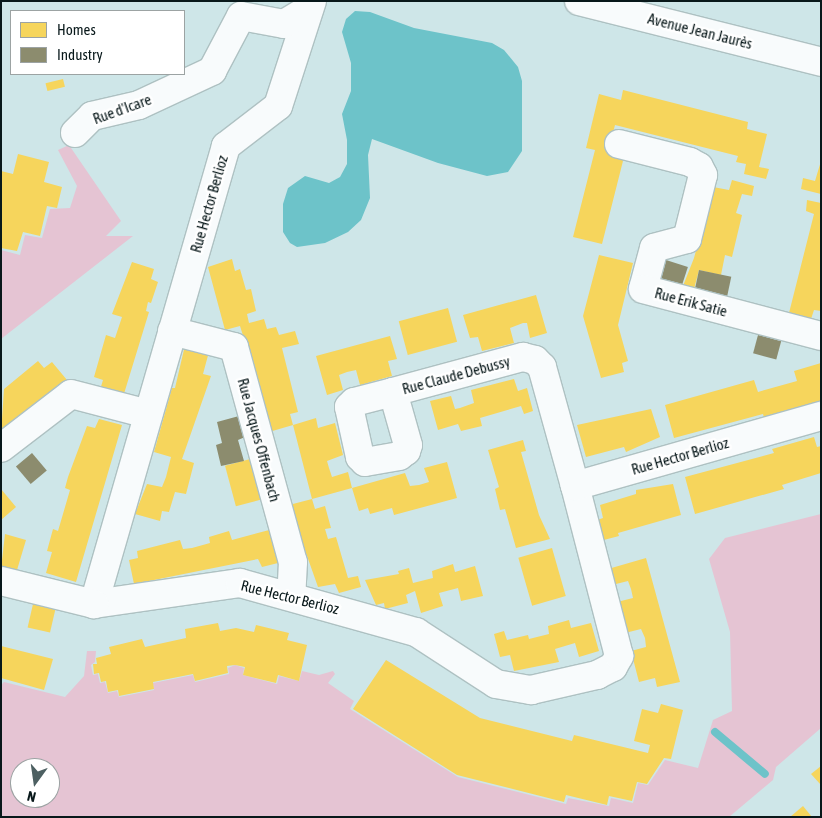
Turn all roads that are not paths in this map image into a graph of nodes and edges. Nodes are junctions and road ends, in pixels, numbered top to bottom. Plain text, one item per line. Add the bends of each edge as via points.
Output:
1 (578, 1) edge
2 (310, 5) edge
3 (240, 8) edge
4 (821, 62) edge
5 (75, 133) dead end
6 (619, 144) dead end
7 (172, 331) junction
8 (821, 336) edge
9 (393, 392) dead end
10 (148, 414) junction
11 (821, 416) edge
12 (1, 448) edge
13 (575, 486) junction
14 (1, 581) edge
15 (291, 596) junction
16 (94, 604) junction

1 - 4 street, Avenue Jean Jaurès
2 - 3 street, Rue d'Icare via 284,24
2 - 7 street, Rue Hector Berlioz via 278,106 226,146
3 - 5 street, Rue d'Icare via 212,71 139,105 92,116
6 - 8 street, Rue Erik Satie via 690,162 699,167 703,175 687,239 654,248 643,290
7 - 10 street, Rue Hector Berlioz
7 - 15 street, Rue Jacques Offenbach via 234,347 294,562
9 - 13 street, Rue Claude Debussy via 523,356 536,360 542,367
10 - 12 street via 71,394
10 - 16 street, Rue Hector Berlioz
11 - 13 street, Rue Hector Berlioz
13 - 15 street, Rue Hector Berlioz via 619,656 612,667 597,674 531,690 496,684 416,632
14 - 16 street
15 - 16 street, Rue Hector Berlioz via 240,583

